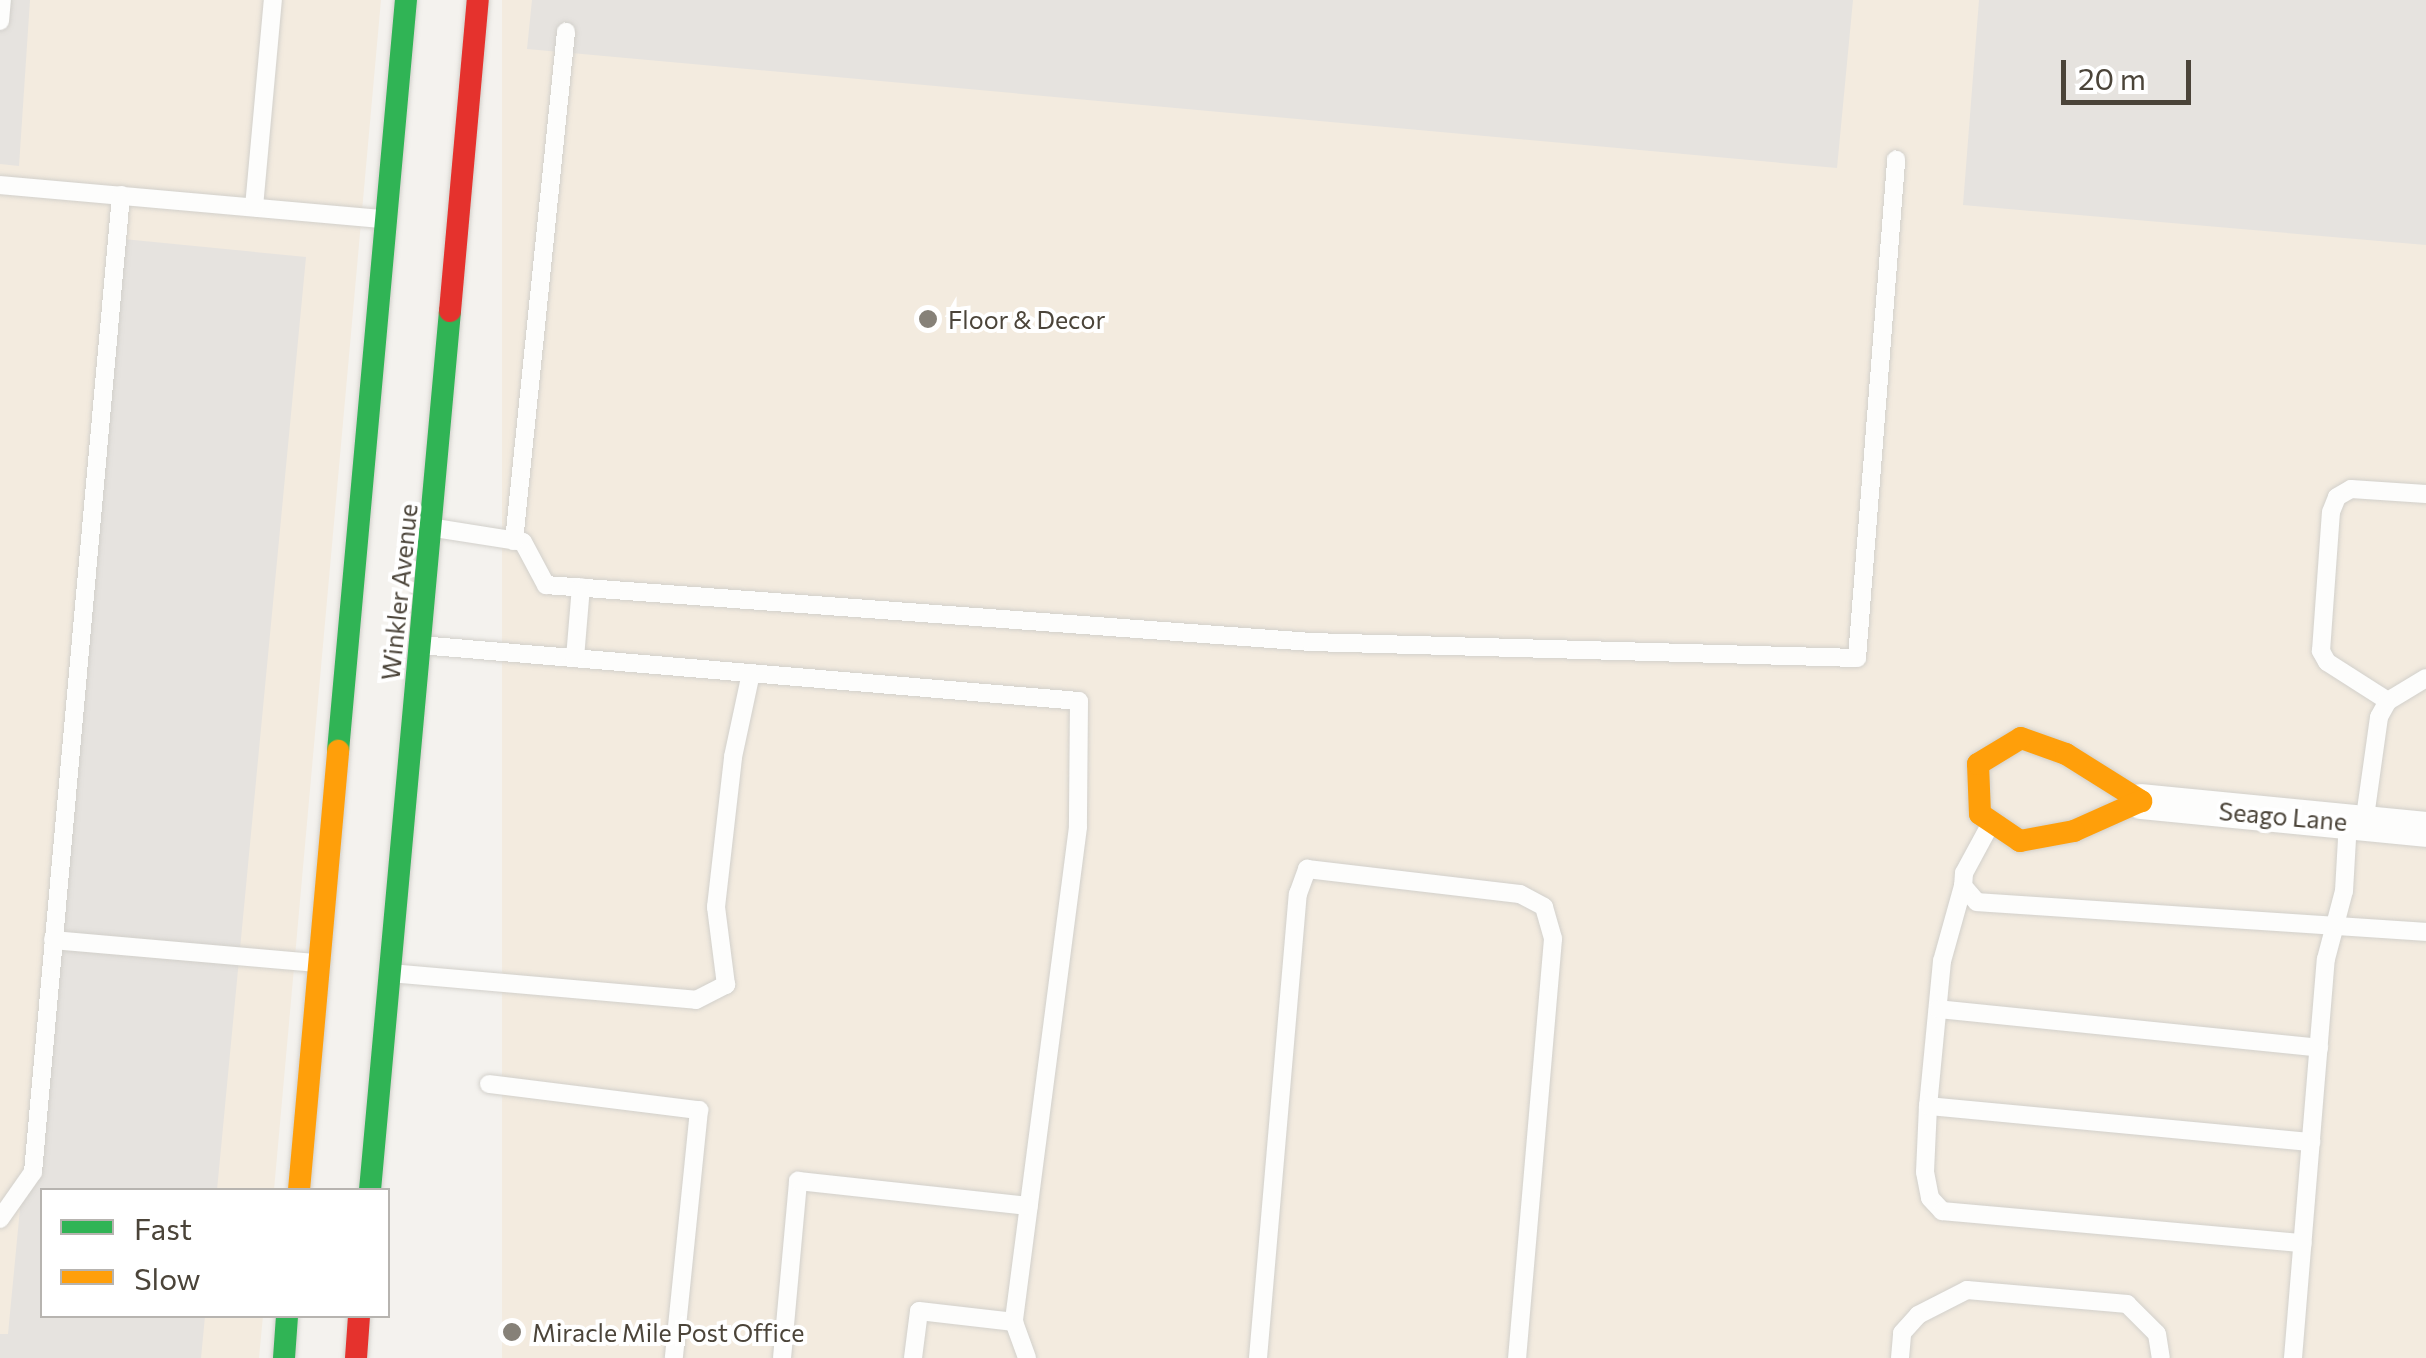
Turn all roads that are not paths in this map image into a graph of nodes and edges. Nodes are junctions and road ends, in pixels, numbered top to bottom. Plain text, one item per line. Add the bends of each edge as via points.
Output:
1 (2, 0) edge
2 (273, 0) edge
3 (406, 0) edge
4 (478, 0) edge
5 (0, 21) edge
6 (566, 32) dead end
7 (394, 136) junction
8 (1896, 160) dead end
9 (416, 162) dead end
10 (0, 185) edge
11 (121, 195) junction
12 (254, 207) junction
13 (388, 219) junction
14 (2426, 494) edge
15 (400, 520) dead end
16 (434, 528) junction
17 (514, 541) junction
18 (581, 586) junction
19 (419, 644) junction
20 (574, 658) junction
21 (751, 673) junction
22 (2426, 678) edge
23 (2388, 701) junction
24 (2141, 802) junction
25 (1992, 822) junction
26 (2356, 823) junction
27 (2426, 830) edge
28 (1963, 886) junction
29 (2336, 924) junction
30 (2426, 932) edge
31 (53, 940) junction
32 (320, 963) junction
33 (390, 973) junction
34 (1938, 1009) junction
35 (2319, 1048) junction
36 (489, 1084) dead end
37 (1928, 1106) junction
38 (2310, 1142) junction
39 (299, 1188) edge
40 (370, 1188) edge
41 (1029, 1206) junction
42 (0, 1218) edge
43 (2303, 1243) junction
44 (288, 1318) edge
45 (359, 1318) edge
46 (1014, 1322) junction
47 (284, 1358) edge
48 (356, 1358) edge
49 (674, 1358) edge
50 (782, 1358) edge
51 (914, 1358) edge
52 (1027, 1358) edge
53 (1258, 1358) edge
54 (1517, 1358) edge
55 (1900, 1358) edge
56 (2162, 1358) edge
57 (2293, 1358) edge

1 - 5 lane
2 - 12 lane
3 - 7 street, Winkler Avenue
4 - 16 street, Winkler Avenue
6 - 17 lane
7 - 9 street
7 - 13 street, Winkler Avenue
8 - 18 lane via 1857,658 1311,642
10 - 11 lane
11 - 12 lane
11 - 31 lane
12 - 13 lane
13 - 32 street, Winkler Avenue
14 - 23 lane via 2351,489 2337,496 2331,512 2321,650 2327,662
15 - 16 street
16 - 17 lane
16 - 19 street, Winkler Avenue
17 - 18 lane via 524,542 546,585
18 - 20 lane
19 - 20 lane
19 - 33 street, Winkler Avenue
20 - 21 lane
21 - 33 lane via 733,758 716,908 726,986 696,1000
21 - 41 lane via 1079,702 1078,827
22 - 23 lane
23 - 26 lane
24 - 25 street, Seago Lane via 2074,830 2020,841
24 - 25 street, Seago Lane via 2066,754 2021,738 1978,764 1980,814
24 - 26 street, Seago Lane
25 - 28 lane
26 - 27 street, Seago Lane
26 - 29 lane
28 - 29 lane via 1977,902 1994,905
28 - 34 lane via 1942,961
29 - 30 lane
29 - 35 lane
31 - 32 lane
31 - 42 lane via 33,1172
32 - 39 street, Winkler Avenue
33 - 40 street, Winkler Avenue
34 - 35 lane
34 - 37 lane
35 - 38 lane
36 - 49 lane via 699,1110
37 - 38 lane
37 - 43 lane via 1930,1198 1957,1217
38 - 43 lane
41 - 46 lane
41 - 50 lane via 798,1181
43 - 57 lane
44 - 47 street
45 - 48 street
46 - 51 lane via 919,1311
46 - 52 lane
53 - 54 lane via 1298,894 1307,869 1520,894 1544,906 1553,939
55 - 56 lane via 1902,1333 1918,1315 1966,1290 2127,1304 2157,1334

